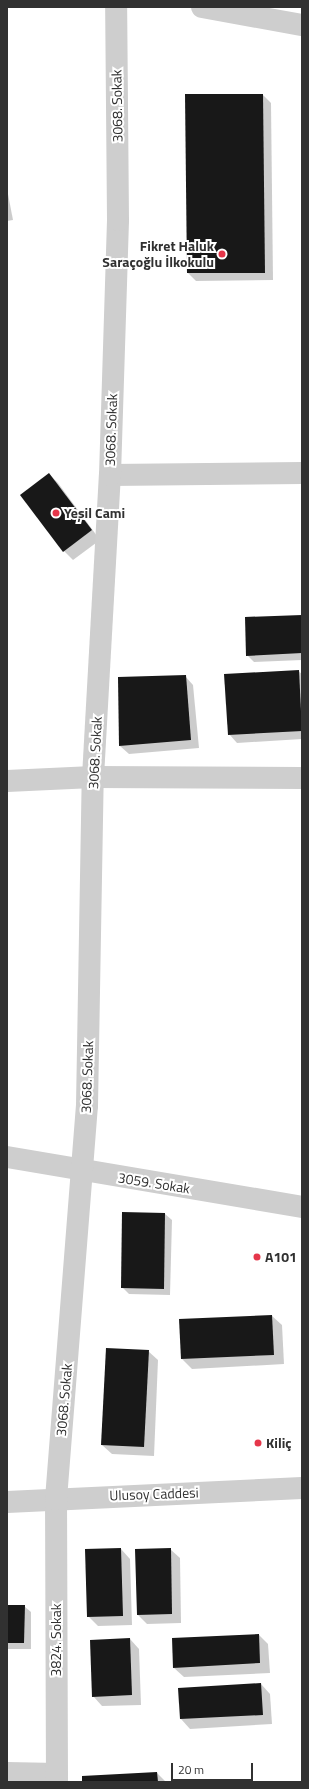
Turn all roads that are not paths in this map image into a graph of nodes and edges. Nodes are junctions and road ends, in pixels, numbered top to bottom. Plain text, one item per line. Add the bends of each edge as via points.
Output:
1 (116, 7) edge
2 (202, 7) edge
3 (302, 25) edge
4 (302, 473) edge
5 (110, 475) junction
6 (93, 777) junction
7 (302, 778) edge
8 (7, 781) edge
9 (7, 1157) edge
10 (82, 1171) junction
11 (302, 1207) edge
12 (302, 1488) edge
13 (56, 1499) junction
14 (7, 1502) edge
15 (7, 1773) edge
16 (57, 1778) edge

1 - 5 street, 3068. Sokak via 118,220
2 - 3 street
4 - 5 street
5 - 6 street, 3068. Sokak
6 - 7 street
6 - 8 street
6 - 10 street, 3068. Sokak via 87,1106
9 - 10 street, 3059. Sokak
10 - 11 street, 3059. Sokak
10 - 13 street, 3068. Sokak
12 - 13 street, Ulusoy Caddesi
13 - 14 street, Ulusoy Caddesi
13 - 16 street, 3824. Sokak
15 - 16 street

